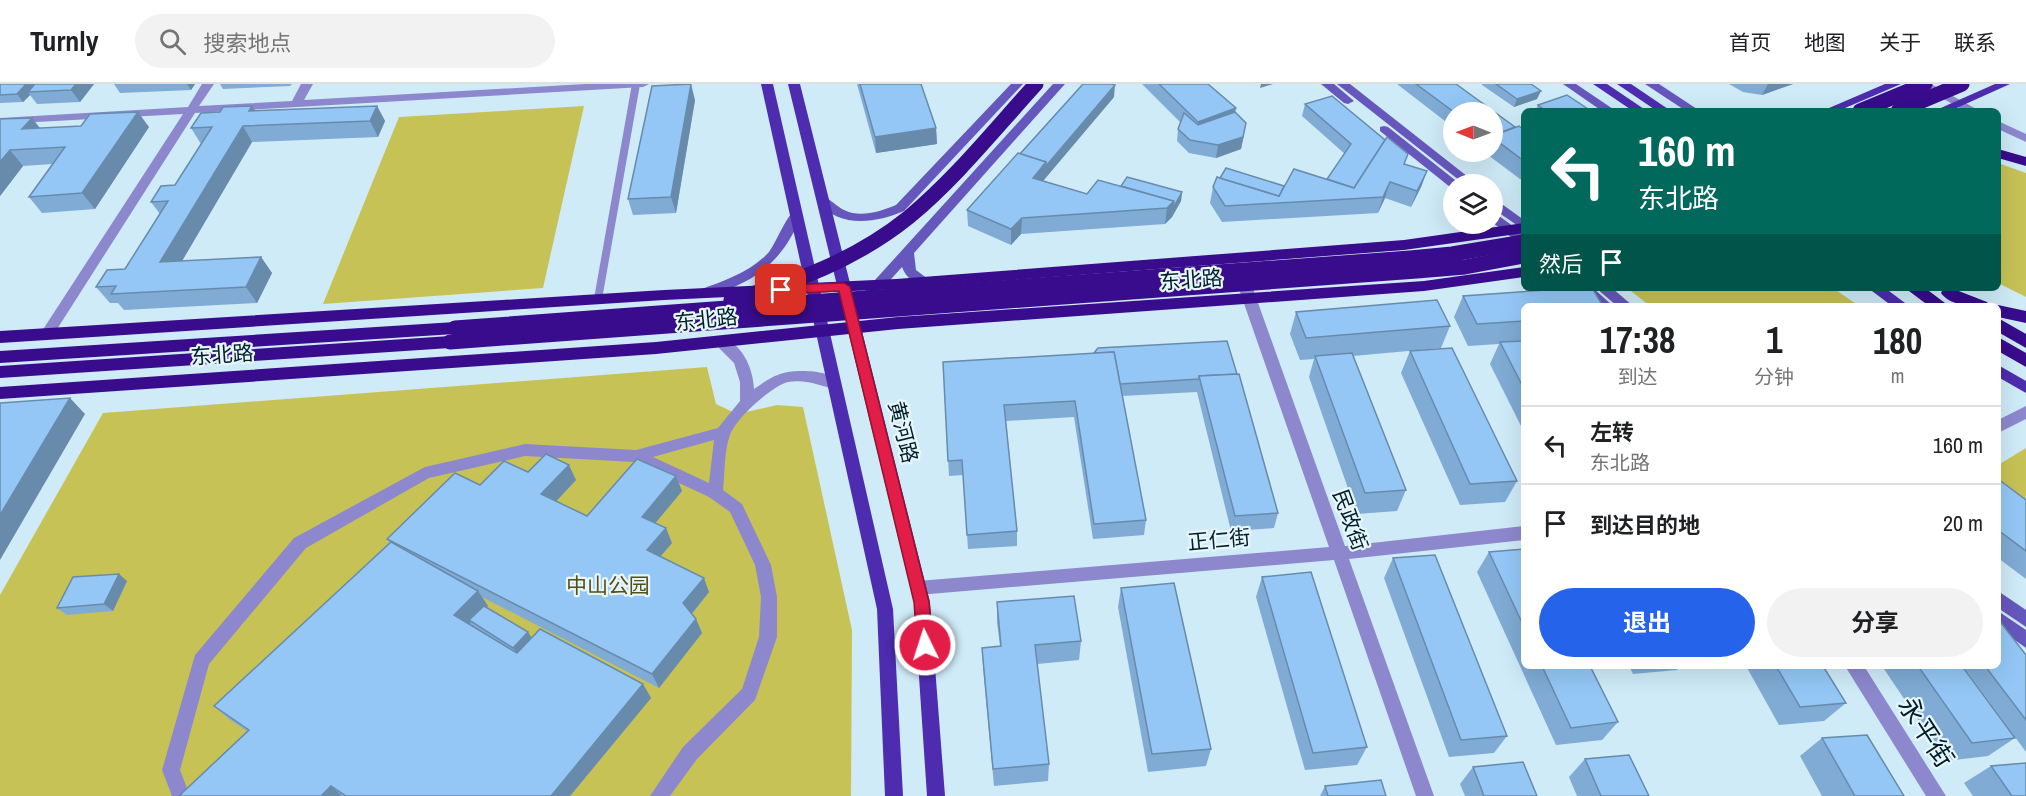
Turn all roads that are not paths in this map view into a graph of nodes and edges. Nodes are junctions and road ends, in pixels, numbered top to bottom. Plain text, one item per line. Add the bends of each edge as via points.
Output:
1 (208, 84) edge
2 (307, 84) edge
3 (636, 84) edge
4 (643, 84) edge
5 (767, 84) edge
6 (794, 84) edge
7 (1017, 84) edge
8 (1036, 84) edge
9 (1059, 84) edge
10 (1327, 84) edge
11 (1343, 84) edge
12 (1569, 84) edge
13 (1599, 84) edge
14 (1623, 84) edge
15 (1651, 84) edge
16 (1895, 84) edge
17 (1924, 84) edge
18 (1962, 84) edge
19 (2004, 84) edge
20 (297, 102) junction
21 (1959, 103) junction
22 (1605, 108) edge
23 (1636, 108) edge
24 (1660, 108) edge
25 (1689, 108) edge
26 (1835, 108) edge
27 (1867, 108) edge
28 (1905, 108) edge
29 (1947, 108) edge
30 (1968, 108) edge
31 (191, 110) junction
32 (0, 121) edge
33 (2001, 126) edge
34 (2026, 139) edge
35 (2001, 154) edge
36 (2026, 162) edge
37 (1458, 174) edge
38 (1443, 175) edge
39 (823, 201) junction
40 (900, 208) junction
41 (1503, 213) edge
42 (796, 214) junction
43 (936, 220) junction
44 (1503, 222) edge
45 (1521, 232) edge
46 (1521, 232) edge
47 (1521, 233) edge
48 (1521, 233) edge
49 (909, 251) junction
50 (1521, 257) edge
51 (1235, 258) junction
52 (1521, 272) edge
53 (925, 282) junction
54 (878, 285) junction
55 (844, 287) junction
56 (813, 288) junction
57 (1588, 291) edge
58 (1607, 291) edge
59 (1880, 291) edge
60 (1925, 291) edge
61 (704, 293) junction
62 (1944, 296) edge
63 (1249, 298) junction
64 (598, 299) junction
65 (1602, 303) edge
66 (1622, 303) edge
67 (1898, 303) edge
68 (1962, 303) edge
69 (1970, 303) edge
70 (526, 304) junction
71 (2001, 312) edge
72 (661, 314) junction
73 (2026, 317) edge
74 (928, 321) junction
75 (842, 325) junction
76 (2001, 326) edge
77 (47, 334) junction
78 (452, 335) junction
79 (0, 337) edge
80 (719, 341) junction
81 (2026, 342) edge
82 (2001, 345) edge
83 (587, 352) junction
84 (0, 357) edge
85 (511, 358) junction
86 (2026, 361) edge
87 (0, 372) edge
88 (2001, 372) edge
89 (834, 384) junction
90 (2026, 388) edge
91 (0, 393) edge
92 (747, 402) junction
93 (2026, 412) edge
94 (2001, 425) edge
95 (723, 432) junction
96 (636, 456) junction
97 (716, 493) junction
98 (1521, 533) edge
99 (1339, 553) junction
100 (918, 588) junction
101 (2001, 600) edge
102 (2001, 620) edge
103 (2026, 620) edge
104 (2026, 640) edge
105 (1856, 669) edge
106 (181, 796) edge
107 (659, 796) edge
108 (894, 796) edge
109 (936, 796) edge
110 (1425, 796) edge
111 (1937, 796) edge

1 - 31 street
2 - 20 street
3 - 4 street
3 - 20 street
3 - 64 lane
5 - 42 main road, 黄河路
6 - 39 main road, 黄河路
7 - 40 main road
8 - 72 highway, bridge via 934,193 909,216 852,255 821,271 753,295
9 - 43 main road
10 - 38 main road
11 - 37 main road
12 - 22 main road
13 - 23 main road
14 - 24 main road
15 - 25 main road
16 - 26 main road
17 - 21 street
17 - 27 highway, bridge
18 - 28 highway, bridge
19 - 21 main road
20 - 31 street
21 - 29 main road
21 - 30 street
31 - 32 street
31 - 77 street
33 - 34 street
35 - 36 highway
39 - 40 main road via 832,210 854,218 885,215
39 - 55 main road, 黄河路
40 - 43 main road
41 - 45 main road
42 - 56 main road, 黄河路
42 - 61 main road via 789,234 765,265 728,286
43 - 49 main road
44 - 46 main road
47 - 72 highway, 东北路, bridge via 1452,254 1410,258
48 - 51 highway, 东北路
49 - 53 main road via 909,272
49 - 54 main road
50 - 78 highway, 东北路, bridge via 1417,271
51 - 53 highway, 东北路
51 - 63 street, 民政街
52 - 63 highway, 东北路 via 1424,286
53 - 54 highway, 东北路
53 - 74 highway
54 - 55 highway, 东北路
54 - 75 main road
55 - 56 highway, 东北路
55 - 75 main road, 黄河路
56 - 61 highway, 东北路
56 - 75 main road, 黄河路
57 - 65 main road
58 - 66 main road
59 - 67 main road
60 - 62 highway
61 - 64 highway, 东北路
62 - 68 highway
62 - 69 highway
63 - 74 highway, 东北路
63 - 99 street, 民政街
64 - 70 highway, 东北路
64 - 83 highway
70 - 77 highway, 东北路
70 - 85 highway
71 - 73 highway
72 - 78 highway, 东北路, bridge
74 - 75 highway, 东北路
75 - 80 highway, 东北路
75 - 89 main road, 黄河路
75 - 100 main road, 黄河路
76 - 81 highway
77 - 79 highway, 东北路
78 - 84 highway, 东北路
78 - 87 highway, 东北路
80 - 83 highway, 东北路
80 - 92 street via 735,352 745,366
82 - 86 highway
83 - 85 highway, 东北路
85 - 91 highway, 东北路 via 67,393
88 - 90 main road
89 - 92 street via 817,377 788,377
89 - 108 main road, 黄河路 via 885,609
92 - 95 street
93 - 94 street
95 - 96 street
95 - 97 street
96 - 97 street
96 - 106 street via 525,450 425,473 300,543 201,660 171,770
97 - 107 street via 736,508 763,565 770,597 768,637 749,694 690,753
98 - 99 street, 正仁街
99 - 100 street, 正仁街
99 - 110 street, 民政街
100 - 109 main road, 黄河路
101 - 103 main road
102 - 104 main road
105 - 111 street, 永平街

